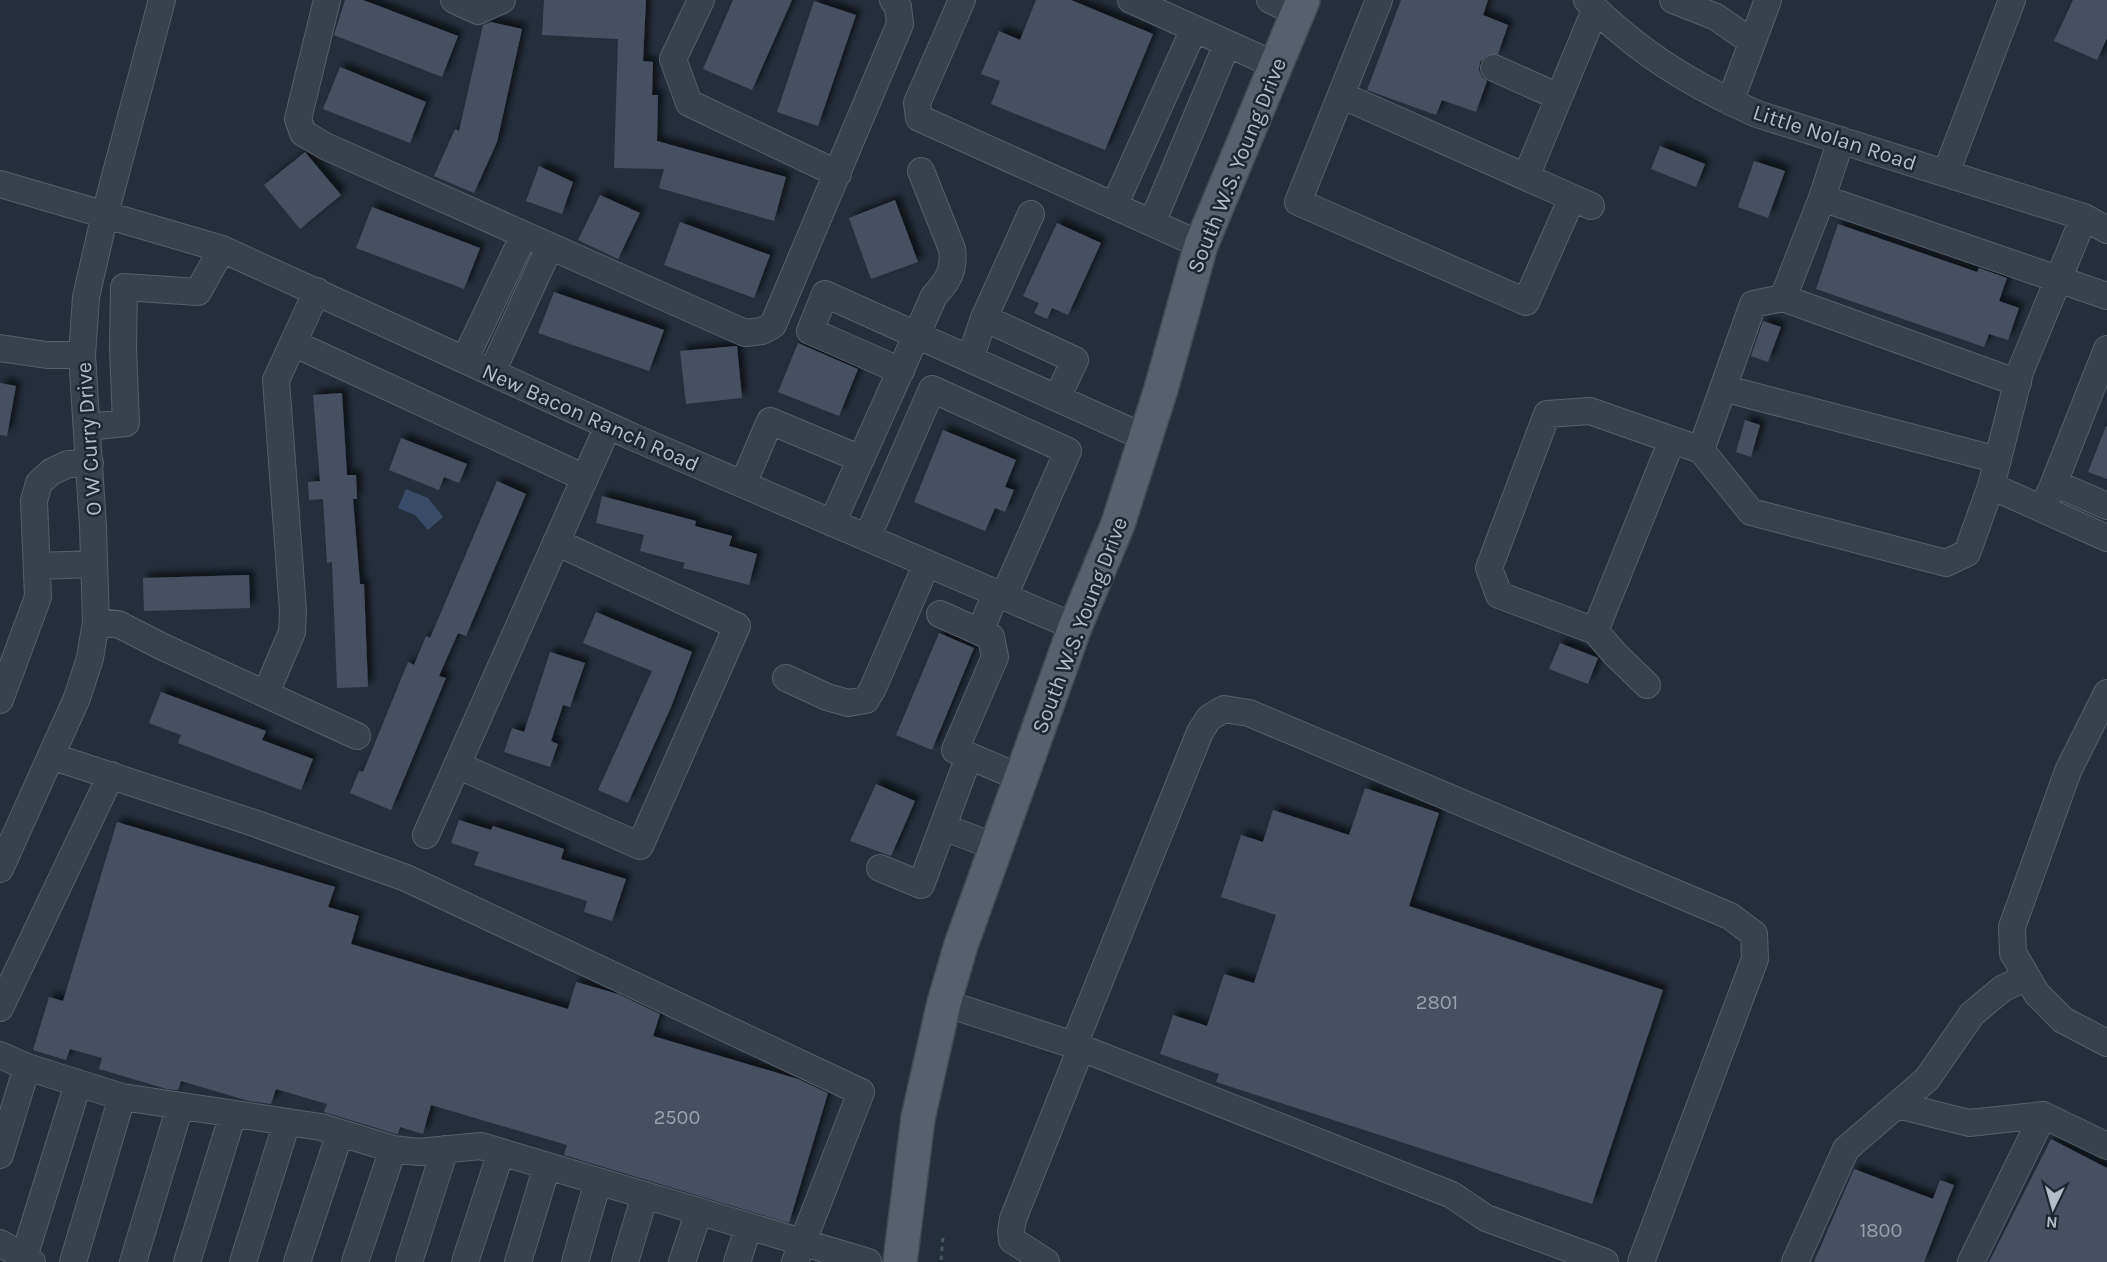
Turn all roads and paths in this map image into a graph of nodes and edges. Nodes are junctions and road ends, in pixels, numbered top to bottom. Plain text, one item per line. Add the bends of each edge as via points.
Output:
1 (162, 0) edge
2 (327, 0) edge
3 (454, 0) edge
4 (502, 0) edge
5 (701, 0) edge
6 (893, 0) edge
7 (962, 0) edge
8 (1131, 0) edge
9 (1379, 0) edge
10 (1672, 0) edge
11 (1768, 0) edge
12 (2012, 0) edge
13 (1290, 4) edge
14 (1591, 5) edge
15 (1194, 28) junction
16 (1752, 42) junction
17 (1227, 44) junction
18 (1275, 65) junction
19 (1494, 68) dead end
20 (1341, 95) junction
21 (1559, 97) junction
22 (1730, 102) junction
23 (1841, 140) junction
24 (921, 171) dead end
25 (1946, 173) junction
26 (838, 174) junction
27 (1526, 177) junction
28 (0, 184) edge
29 (1822, 198) junction
30 (1114, 206) junction
31 (105, 214) junction
32 (1031, 214) dead end
33 (2084, 217) junction
34 (1152, 223) junction
35 (2107, 230) edge
36 (524, 235) junction
37 (1201, 245) junction
38 (550, 246) junction
39 (222, 249) junction
40 (2058, 280) junction
41 (316, 291) junction
42 (2107, 296) edge
43 (1783, 298) junction
44 (984, 318) junction
45 (917, 335) junction
46 (293, 343) junction
47 (0, 348) edge
48 (2107, 349) edge
49 (82, 355) junction
50 (465, 359) junction
51 (970, 359) junction
52 (901, 371) junction
53 (492, 372) junction
54 (2018, 383) junction
55 (1723, 388) junction
56 (1057, 398) junction
57 (608, 426) junction
58 (87, 427) junction
59 (1146, 438) junction
60 (1672, 440) junction
61 (1701, 450) junction
62 (861, 459) junction
63 (1998, 460) junction
64 (90, 463) junction
65 (585, 478) junction
66 (2054, 483) junction
67 (743, 484) junction
68 (1991, 486) junction
69 (2107, 506) edge
70 (2044, 508) junction
71 (832, 523) junction
72 (867, 538) junction
73 (2107, 538) edge
74 (556, 542) junction
75 (927, 563) junction
76 (94, 564) junction
77 (37, 566) junction
78 (1000, 594) junction
79 (940, 614) dead end
80 (96, 622) junction
81 (1075, 627) junction
82 (1595, 631) junction
83 (980, 632) junction
84 (786, 678) dead end
85 (1647, 685) dead end
86 (266, 693) junction
87 (2107, 693) edge
88 (0, 700) edge
89 (357, 736) dead end
90 (51, 756) junction
91 (969, 756) junction
92 (457, 765) junction
93 (111, 775) junction
94 (1021, 778) junction
95 (943, 827) junction
96 (426, 835) dead end
97 (996, 847) junction
98 (3, 853) edge
99 (880, 868) dead end
100 (2026, 976) junction
101 (944, 1003) junction
102 (0, 1008) edge
103 (2107, 1043) edge
104 (1077, 1047) junction
105 (0, 1055) edge
106 (27, 1068) junction
107 (78, 1084) junction
108 (122, 1097) junction
109 (1897, 1105) junction
110 (180, 1106) junction
111 (233, 1114) junction
112 (2043, 1115) junction
113 (287, 1122) junction
114 (340, 1133) junction
115 (2107, 1146) edge
116 (393, 1149) junction
117 (445, 1149) junction
118 (501, 1152) junction
119 (0, 1155) edge
120 (547, 1166) junction
121 (598, 1181) junction
122 (645, 1195) junction
123 (699, 1211) junction
124 (749, 1226) junction
125 (944, 1238) dead end
126 (0, 1243) edge
127 (798, 1252) edge
128 (28, 1260) edge
129 (941, 1260) dead end
130 (73, 1262) edge
131 (133, 1262) edge
132 (187, 1262) edge
133 (243, 1262) edge
134 (297, 1262) edge
135 (355, 1262) edge
136 (409, 1262) edge
137 (465, 1262) edge
138 (518, 1262) edge
139 (575, 1262) edge
140 (625, 1262) edge
141 (682, 1262) edge
142 (737, 1262) edge
143 (868, 1262) edge
144 (900, 1262) edge
145 (1046, 1262) edge
146 (1605, 1262) edge
147 (1641, 1262) edge
148 (1795, 1262) edge
149 (1971, 1262) edge

1 - 31 street, O W Curry Drive
2 - 36 street via 298,119 303,133
3 - 4 street via 478,11
5 - 26 street via 673,59 689,103
6 - 26 street via 900,24
7 - 30 street via 917,104 919,118
8 - 15 street
9 - 20 street
10 - 16 street via 1716,16
11 - 16 street
12 - 25 street
13 - 18 main road, South W.S. Young Drive
14 - 21 street
14 - 22 street, Little Nolan Road via 1653,58
15 - 17 street
15 - 30 street
16 - 22 street
17 - 18 street
17 - 34 street
18 - 37 main road, South W.S. Young Drive
19 - 21 street
20 - 27 street
20 - 27 street via 1298,202 1526,302 1581,202
21 - 27 street
22 - 23 street, Little Nolan Road
23 - 25 street, Little Nolan Road
23 - 29 street
24 - 45 street via 954,262 950,278 934,296
25 - 33 street, Little Nolan Road
26 - 38 street via 773,325 762,331 744,333
28 - 31 street, New Bacon Ranch Road
29 - 40 street
29 - 43 street
30 - 34 street
31 - 39 street, New Bacon Ranch Road
31 - 49 street, O W Curry Drive via 86,297
32 - 44 street
33 - 35 street, Little Nolan Road
33 - 40 street
34 - 37 street
36 - 38 street
36 - 50 street
37 - 59 main road, South W.S. Young Drive
38 - 53 street
39 - 41 street, New Bacon Ranch Road
39 - 58 street via 198,292 124,287 126,423
40 - 42 street
40 - 54 street
41 - 46 street
41 - 50 street, New Bacon Ranch Road
43 - 54 street
43 - 55 street via 1753,304
44 - 51 street
44 - 56 street via 1075,360
45 - 51 street
45 - 52 street
45 - 52 street via 825,294 810,331
46 - 65 street
46 - 86 street via 276,380 292,632
47 - 49 street
48 - 66 street
49 - 58 street, O W Curry Drive
50 - 53 street, New Bacon Ranch Road
51 - 56 street
52 - 62 street
53 - 57 street, New Bacon Ranch Road
54 - 63 street
55 - 61 street
55 - 63 street
56 - 59 street
57 - 65 street
57 - 67 street, New Bacon Ranch Road
58 - 64 street, O W Curry Drive
59 - 81 main road, South W.S. Young Drive via 1118,524
60 - 61 street
60 - 82 street
60 - 82 street via 1590,411 1548,414 1489,567 1499,595
61 - 68 street via 1751,512 1947,563 1967,553
62 - 67 street via 770,421
62 - 71 street
63 - 68 street
64 - 76 street, O W Curry Drive
64 - 77 street via 69,464 39,483 34,501
65 - 74 street
66 - 69 street
66 - 70 street
67 - 71 street, New Bacon Ranch Road
68 - 70 street
70 - 73 street
71 - 72 street, New Bacon Ranch Road
72 - 75 street, New Bacon Ranch Road
72 - 78 street via 932,389 1068,451
74 - 92 street
74 - 92 street via 737,626 640,846
75 - 78 street, New Bacon Ranch Road
75 - 84 street via 866,700 848,703
76 - 77 street
76 - 80 street, O W Curry Drive
77 - 88 street via 38,597
78 - 81 street, New Bacon Ranch Road
78 - 83 street
79 - 83 street
80 - 86 street via 118,624
80 - 90 street, O W Curry Drive via 77,699
81 - 94 main road, South W.S. Young Drive
82 - 85 street
83 - 91 street via 991,637 995,657 955,750
86 - 89 street
87 - 100 street via 2068,771 2012,927 2013,953
90 - 93 street
90 - 98 street, O W Curry Drive
91 - 94 street
91 - 95 street
92 - 96 street
93 - 102 street
93 - 127 street via 406,878 861,1092
94 - 97 main road, South W.S. Young Drive
95 - 97 street
95 - 99 street via 921,885
97 - 101 main road, South W.S. Young Drive
100 - 103 street via 2062,1020
100 - 109 street via 2002,989 1972,1014 1927,1079
101 - 104 street
101 - 144 main road, South W.S. Young Drive via 918,1118
104 - 145 street via 1011,1231 1012,1240
104 - 146 street via 1452,1195 1486,1218
104 - 147 street via 1200,732 1209,718 1224,709 1249,713 1730,916 1754,934 1755,959
105 - 106 street
106 - 107 street
106 - 119 street
107 - 108 street
107 - 128 street
108 - 110 street
108 - 130 street
109 - 112 street via 1969,1123
109 - 148 street via 1846,1149
110 - 111 street
110 - 131 street
111 - 113 street
111 - 132 street
112 - 115 street
112 - 149 street
113 - 114 street
113 - 133 street
114 - 116 street
114 - 134 street
116 - 117 street
116 - 135 street
117 - 118 street via 481,1146
117 - 136 street
118 - 120 street
118 - 137 street
120 - 121 street
120 - 138 street
121 - 122 street
121 - 139 street
122 - 123 street
122 - 140 street
123 - 124 street
123 - 141 street
124 - 127 street
124 - 142 street
125 - 129 path
126 - 128 street
127 - 143 street

